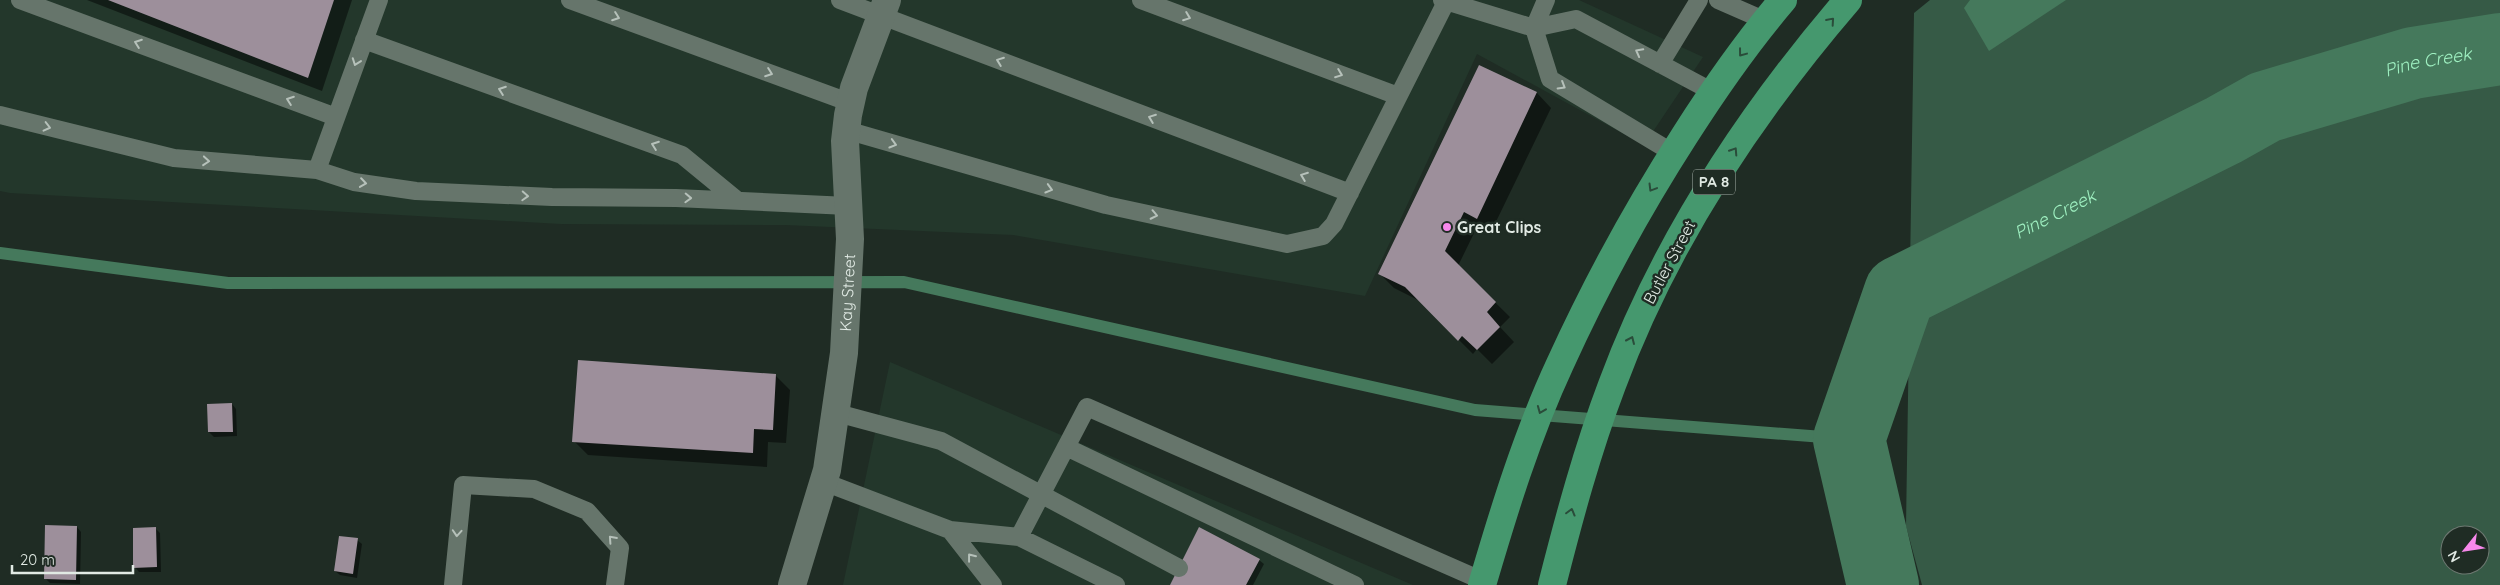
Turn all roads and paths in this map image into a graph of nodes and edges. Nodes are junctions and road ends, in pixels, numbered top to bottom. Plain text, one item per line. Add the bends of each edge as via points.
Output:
1 (20, 0) edge
2 (379, 0) edge
3 (570, 0) edge
4 (840, 0) edge
5 (1141, 0) edge
6 (1546, 0) edge
7 (1699, 0) edge
8 (1718, 0) edge
9 (1848, 0) edge
10 (1444, 1) edge
11 (1487, 6) edge
12 (884, 8) edge
13 (1774, 10) edge
14 (1534, 28) junction
15 (364, 40) junction
16 (1660, 64) junction
17 (1713, 92) junction
18 (1398, 96) junction
19 (851, 103) junction
20 (0, 115) edge
21 (336, 117) junction
22 (846, 130) junction
23 (1673, 153) junction
24 (316, 170) junction
25 (1350, 193) junction
26 (738, 200) junction
27 (848, 206) junction
28 (837, 413) junction
29 (1066, 447) junction
30 (824, 482) junction
31 (1040, 496) junction
32 (950, 530) junction
33 (1019, 537) junction
34 (1179, 568) dead end
35 (1483, 583) edge
36 (453, 585) edge
37 (615, 585) edge
38 (792, 585) edge
39 (993, 585) edge
40 (1116, 585) edge
41 (1355, 585) edge
42 (1552, 585) edge

21 -> 1 lane
2 - 15 lane
3 -> 19 lane
4 - 12 lane
5 -> 18 lane
6 - 14 lane
7 - 16 lane
8 - 13 lane
42 -> 9 highway, Butler Street / PA 8 via 1584,467 1612,384 1652,292 1700,205 1754,120
10 - 11 lane
10 - 18 lane
11 - 14 lane
12 - 19 street, Kay Street
25 -> 12 lane
13 -> 17 highway
16 -> 14 lane via 1576,19
14 -> 23 lane via 1550,79
15 -> 21 lane
26 -> 15 lane via 682,155
16 - 17 lane
17 - 23 highway
18 - 25 lane
19 - 22 street, Kay Street
20 -> 24 lane via 174,158
21 - 24 lane
22 -> 25 lane via 1106,205 1287,244 1323,236 1334,224
22 - 27 street, Kay Street
23 -> 35 highway via 1606,269 1559,364 1526,447
24 -> 26 lane via 354,182 416,191
26 - 27 lane
27 - 28 street, Kay Street via 850,239 844,353
28 - 30 street, Kay Street
28 - 31 lane via 941,441
29 - 31 lane
29 - 35 lane via 1086,406
29 - 41 lane
30 - 32 lane
30 - 38 street, Kay Street
31 - 33 lane
31 - 34 lane
32 - 33 lane
39 -> 32 lane
33 - 40 lane
37 -> 36 lane via 620,548 587,511 534,489 462,485

